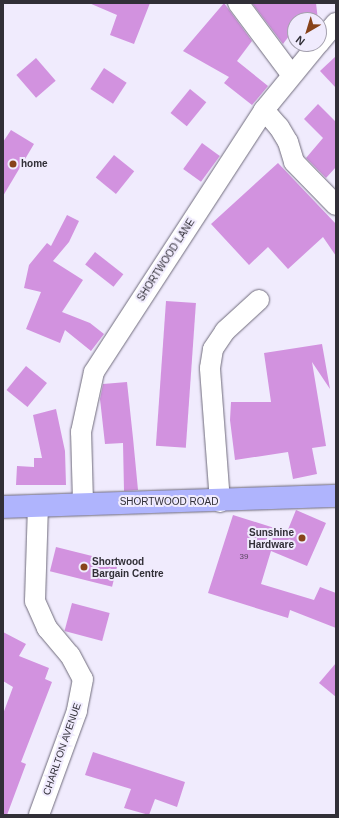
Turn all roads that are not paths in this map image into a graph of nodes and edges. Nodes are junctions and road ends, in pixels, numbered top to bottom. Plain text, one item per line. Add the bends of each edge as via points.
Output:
1 (238, 3) edge
2 (336, 23) edge
3 (327, 33) edge
4 (310, 52) edge
5 (291, 74) junction
6 (264, 110) junction
7 (336, 205) edge
8 (259, 300) dead end
9 (336, 496) edge
10 (83, 502) junction
11 (220, 502) junction
12 (38, 505) junction
13 (3, 507) edge
14 (39, 815) edge

1 - 5 street
2 - 3 street, SHORTWOOD LANE
4 - 5 street, SHORTWOOD LANE
5 - 6 street, SHORTWOOD LANE
6 - 7 street via 288,142 294,162
6 - 10 street, SHORTWOOD LANE via 94,372 81,432
8 - 11 street via 225,330 213,349 210,368
9 - 11 main road, SHORTWOOD ROAD
10 - 11 main road, SHORTWOOD ROAD
10 - 12 main road, SHORTWOOD ROAD
12 - 13 main road, SHORTWOOD ROAD
12 - 14 street, CHARLTON AVENUE via 35,601 47,628 70,654 83,679 77,711

